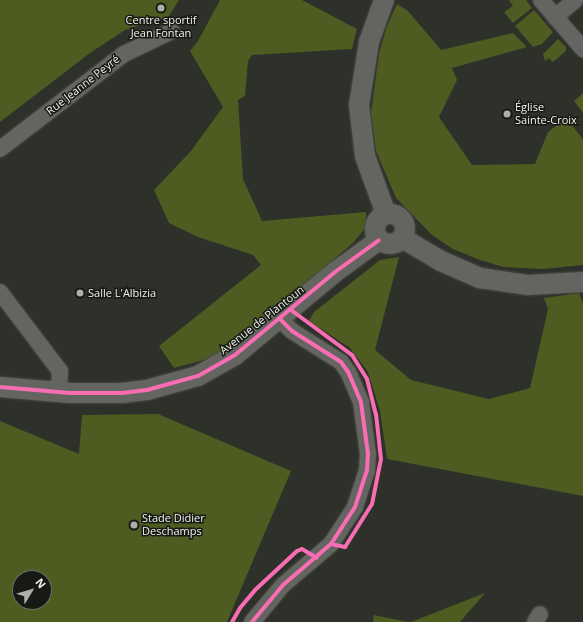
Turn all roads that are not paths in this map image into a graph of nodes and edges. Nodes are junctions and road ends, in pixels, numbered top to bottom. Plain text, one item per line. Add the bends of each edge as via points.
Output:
1 (384, 0) edge
2 (541, 0) edge
3 (575, 0) edge
4 (555, 17) junction
5 (172, 31) dead end
6 (583, 49) edge
7 (0, 149) edge
8 (386, 214) junction
9 (402, 238) junction
10 (379, 240) junction
11 (583, 282) edge
12 (0, 292) edge
13 (280, 319) junction
14 (0, 387) edge
15 (59, 392) junction
16 (252, 622) edge

1 - 8 street via 369,42 359,105 365,156
2 - 4 street
3 - 4 street
4 - 6 street
5 - 7 street, Rue Jeanne Peyré via 124,54
8 - 9 street via 395,215 402,220 405,229
8 - 10 street via 375,225
9 - 10 street via 388,245
9 - 11 street via 454,267 480,278 528,285
10 - 13 street, Avenue de Plantoun via 335,272
12 - 15 street via 60,372
13 - 15 street, Avenue de Plantoun via 212,369 185,380 147,390 122,393
13 - 16 street via 292,330 341,362 348,372 361,402 368,449 367,471 355,507 331,544 283,585
14 - 15 street, Avenue de Plantoun

